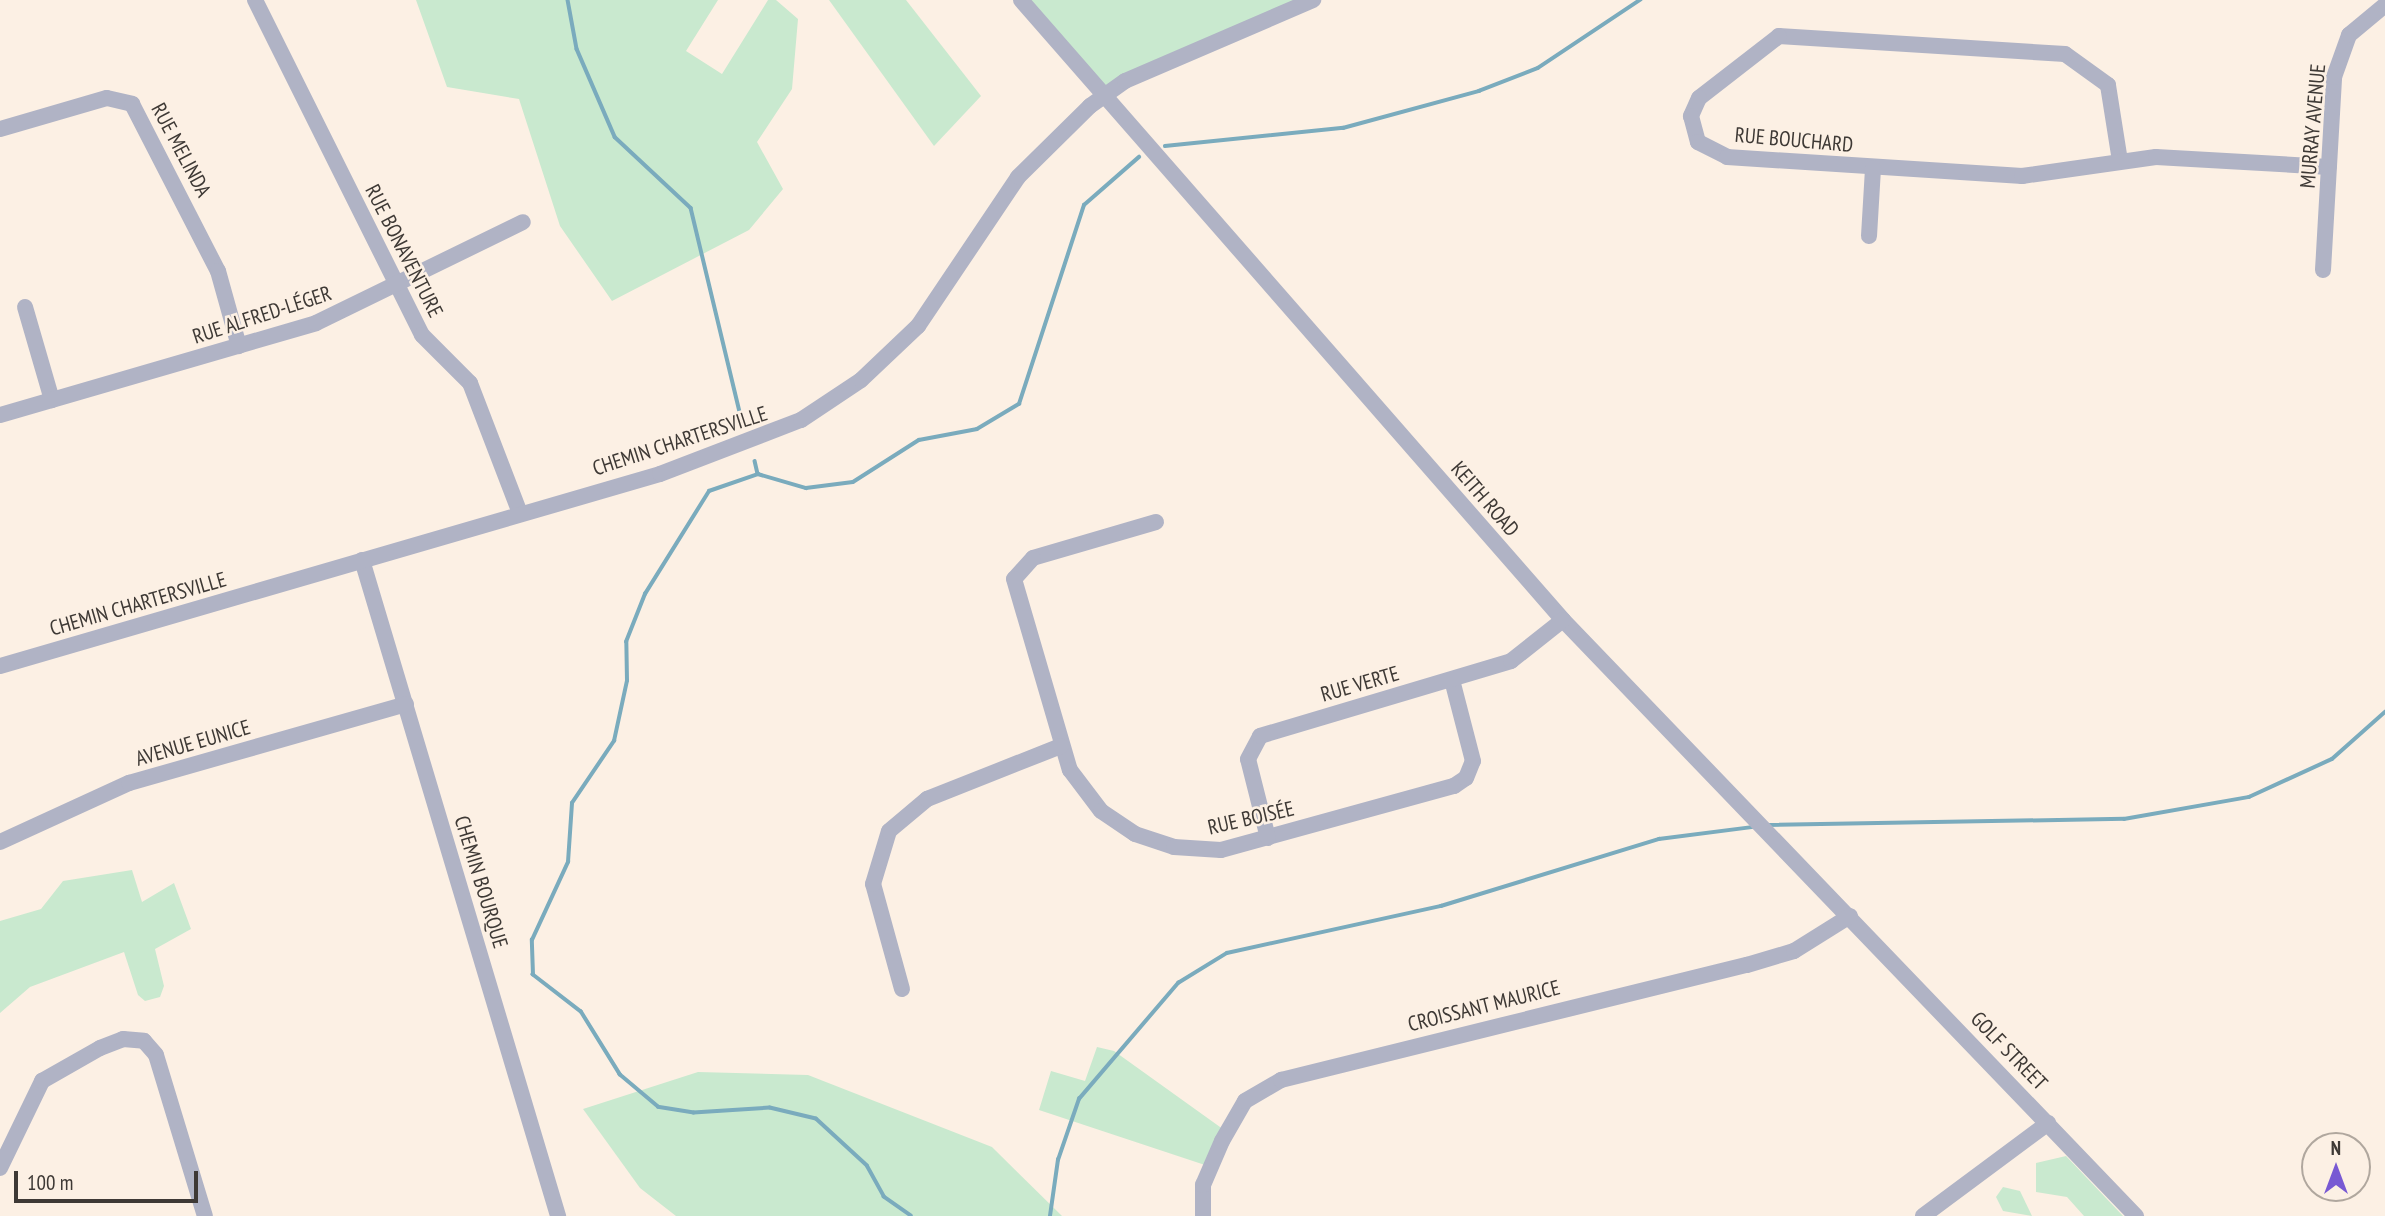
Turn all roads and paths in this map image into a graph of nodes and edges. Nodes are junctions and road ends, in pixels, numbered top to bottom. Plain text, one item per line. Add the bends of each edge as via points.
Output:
1 (255, 0) edge
2 (1021, 0) edge
3 (1313, 0) edge
4 (2385, 5) edge
5 (1102, 97) junction
6 (0, 130) edge
7 (2120, 161) junction
8 (2329, 167) junction
9 (1873, 168) junction
10 (523, 222) dead end
11 (1869, 236) dead end
12 (2323, 270) dead end
13 (397, 284) junction
14 (25, 307) dead end
15 (239, 346) junction
16 (52, 400) junction
17 (0, 415) edge
18 (520, 513) junction
19 (1156, 522) dead end
20 (362, 560) junction
21 (1563, 620) junction
22 (0, 666) edge
23 (1452, 680) junction
24 (406, 704) junction
25 (1061, 746) junction
26 (1268, 838) junction
27 (0, 842) edge
28 (1850, 916) junction
29 (902, 989) dead end
30 (2048, 1123) junction
31 (0, 1168) edge
32 (205, 1216) edge
33 (558, 1216) edge
34 (1203, 1216) edge
35 (1923, 1216) edge
36 (2136, 1216) edge

1 - 13 street, RUE BONAVENTURE
2 - 5 street, KEITH ROAD
3 - 5 street, CHEMIN CHARTERSVILLE via 1125,80
4 - 8 street, MURRAY AVENUE via 2349,34 2340,53
5 - 18 street, CHEMIN CHARTERSVILLE via 1018,177 918,326 845,392 739,447
5 - 21 street, KEITH ROAD
6 - 15 street, RUE MELINDA via 107,98 132,104 218,271
7 - 8 street, RUE BOUCHARD
7 - 9 street, RUE BOUCHARD via 2022,176
7 - 9 street, RUE BOUCHARD via 2108,85 2065,54 1779,36 1767,39 1699,98 1691,116 1698,142 1727,157
8 - 12 street, MURRAY AVENUE
9 - 11 street
10 - 13 street, RUE ALFRED-LÉGER
13 - 15 street, RUE ALFRED-LÉGER via 333,316
13 - 18 street, RUE BONAVENTURE via 422,335 470,383
14 - 16 street
15 - 16 street, RUE ALFRED-LÉGER
16 - 17 street, RUE ALFRED-LÉGER
18 - 20 street, CHEMIN CHARTERSVILLE
19 - 25 street, RUE BOISÉE via 1033,558 1016,572 1016,595
20 - 22 street, CHEMIN CHARTERSVILLE
20 - 24 street, CHEMIN BOURQUE
21 - 23 street, RUE VERTE via 1522,656
21 - 28 street, KEITH ROAD
23 - 26 street, RUE VERTE via 1255,741 1248,759
23 - 26 street, RUE BOISÉE via 1472,753 1466,778
24 - 27 street, AVENUE EUNICE via 129,783
24 - 33 street, CHEMIN BOURQUE
25 - 26 street, RUE BOISÉE via 1082,790 1135,834 1205,851
25 - 29 street via 927,799 889,831 876,861 874,891
28 - 30 street, GOLF STREET
28 - 34 street, CROISSANT MAURICE via 1794,951 1281,1080 1244,1101 1203,1185
30 - 35 street
30 - 36 street, GOLF STREET
31 - 32 street via 43,1081 100,1048 123,1039 144,1041 156,1055

